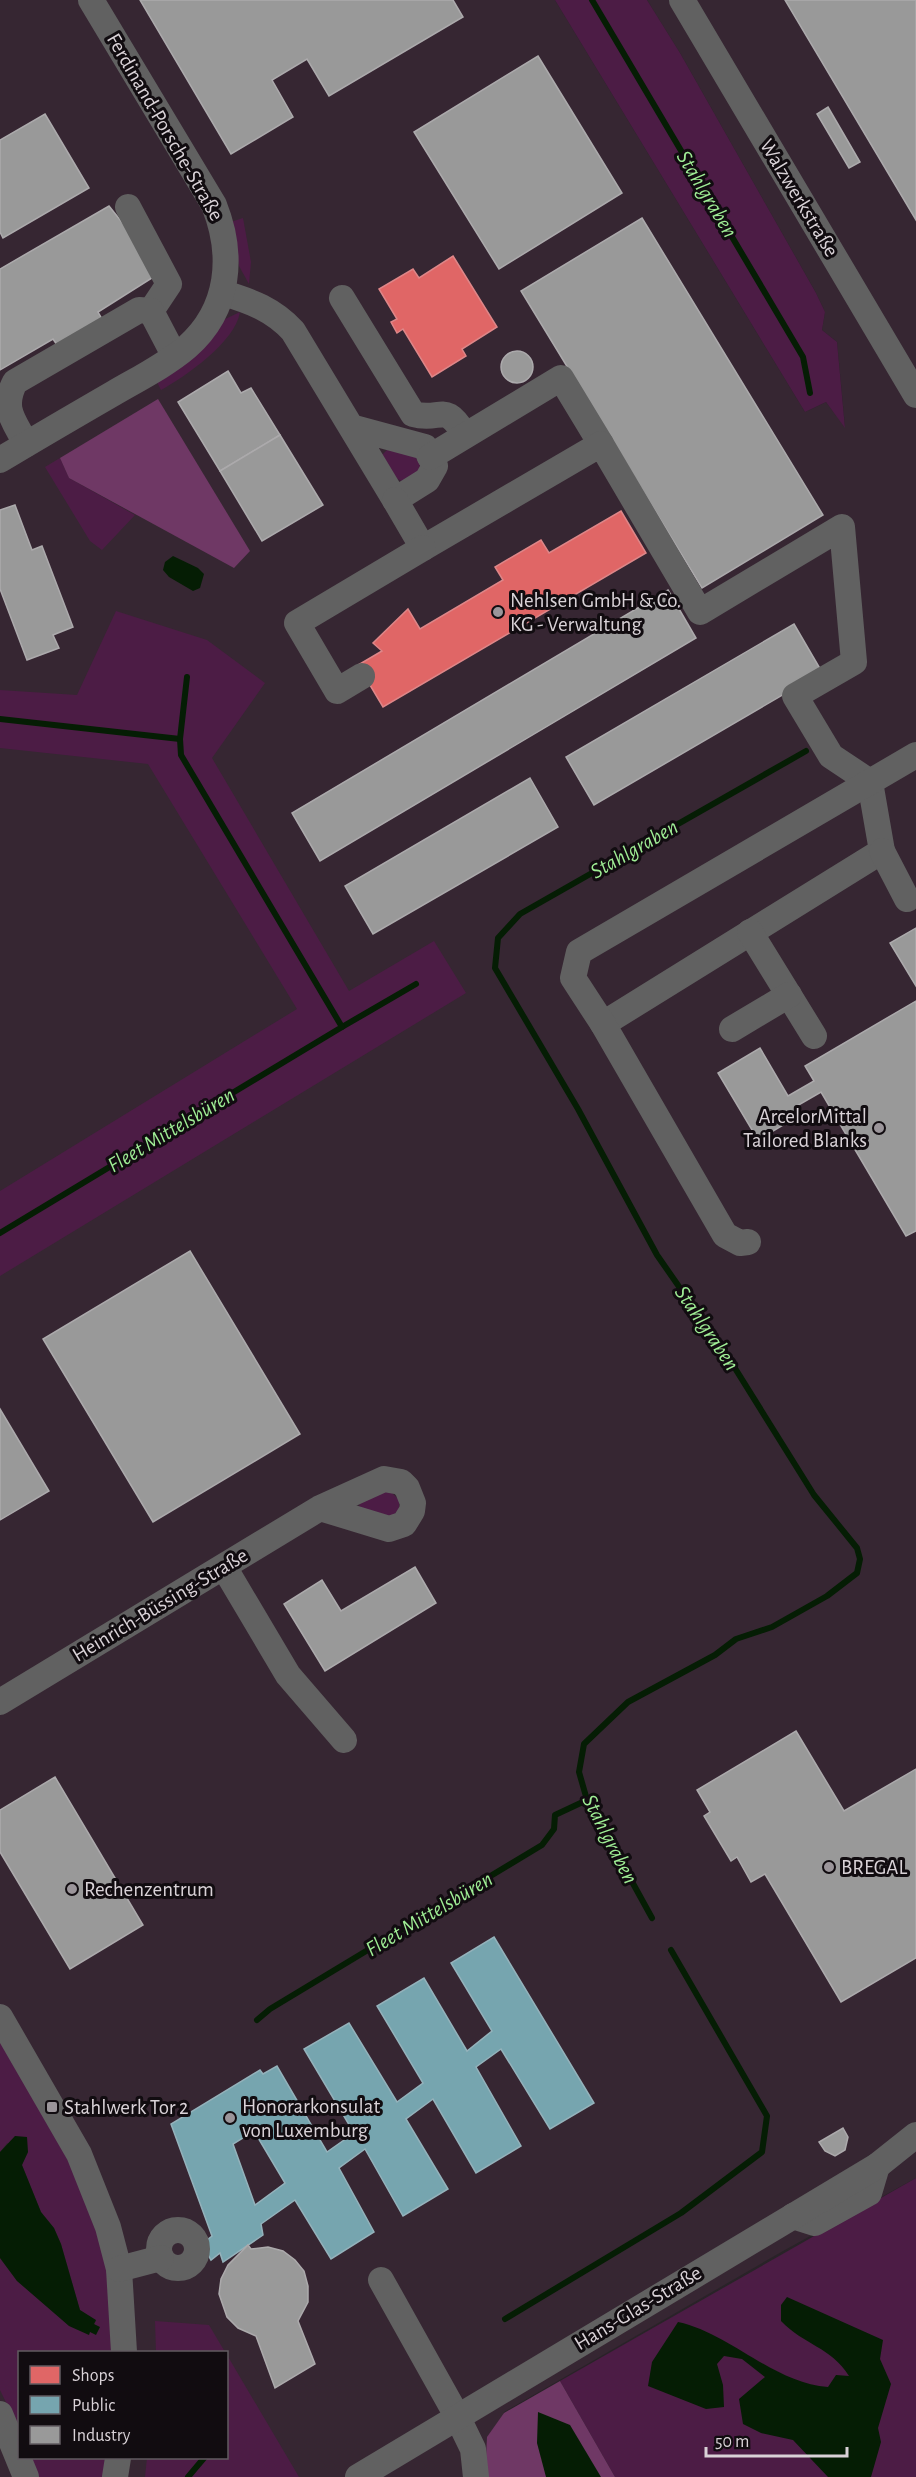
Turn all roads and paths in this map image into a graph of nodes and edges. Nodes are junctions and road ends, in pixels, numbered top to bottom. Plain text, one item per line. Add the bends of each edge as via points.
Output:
1 (92, 0) edge
2 (682, 0) edge
3 (128, 207) dead end
4 (222, 293) junction
5 (342, 298) dead end
6 (151, 311) junction
7 (174, 355) junction
8 (916, 395) edge
9 (351, 427) junction
10 (465, 435) junction
11 (26, 444) junction
12 (601, 444) junction
13 (430, 457) junction
14 (0, 460) edge
15 (395, 500) junction
16 (423, 548) junction
17 (362, 676) dead end
18 (916, 755) edge
19 (870, 782) junction
20 (882, 851) junction
21 (907, 898) dead end
22 (750, 932) junction
23 (789, 995) junction
24 (603, 1024) junction
25 (732, 1029) dead end
26 (814, 1036) dead end
27 (748, 1242) dead end
28 (320, 1508) dead end
29 (224, 1567) junction
30 (0, 1702) edge
31 (344, 1740) dead end
32 (0, 2018) edge
33 (916, 2135) edge
34 (161, 2258) dead end
35 (119, 2269) junction
36 (381, 2280) dead end
37 (124, 2351) edge
38 (0, 2414) edge
39 (457, 2416) junction
40 (18, 2458) edge
41 (19, 2459) edge
42 (118, 2459) edge
43 (26, 2477) edge
44 (115, 2477) edge
45 (358, 2477) edge
46 (476, 2477) edge

1 - 4 street, Ferdinand-Porsche-Straße via 214,206 224,230 227,272
2 - 8 street, Walzwerkstraße
3 - 6 street via 169,284
4 - 7 street, Ferdinand-Porsche-Straße via 205,327
4 - 9 street via 278,315 293,331
5 - 10 street via 413,414 451,416
6 - 7 street
6 - 11 street via 139,310 15,382 7,406
7 - 11 street, Ferdinand-Porsche-Straße
9 - 13 street via 425,447
9 - 15 street
10 - 12 street via 561,378
10 - 13 street
11 - 14 street, Ferdinand-Porsche-Straße
12 - 16 street
12 - 19 street via 700,612 842,527 854,662 795,696 831,756
13 - 15 street via 435,466 427,480
15 - 16 street
16 - 17 street via 297,623 337,691
18 - 19 street
19 - 20 street
19 - 24 street via 579,952 573,978
20 - 21 street
20 - 22 street
22 - 23 street
22 - 24 street
23 - 25 street
23 - 26 street
24 - 27 street via 724,1235 740,1243
28 - 29 street, Heinrich-Büssing-Straße
29 - 30 street, Heinrich-Büssing-Straße
29 - 31 street via 288,1675
32 - 35 street via 79,2154 108,2226
33 - 39 street, Hans-Glas-Straße via 885,2161 869,2193 815,2223 802,2210
34 - 35 street
35 - 37 street
36 - 39 street
38 - 40 street
39 - 45 street, Hans-Glas-Straße
39 - 46 street via 472,2449
41 - 43 street
42 - 44 street

